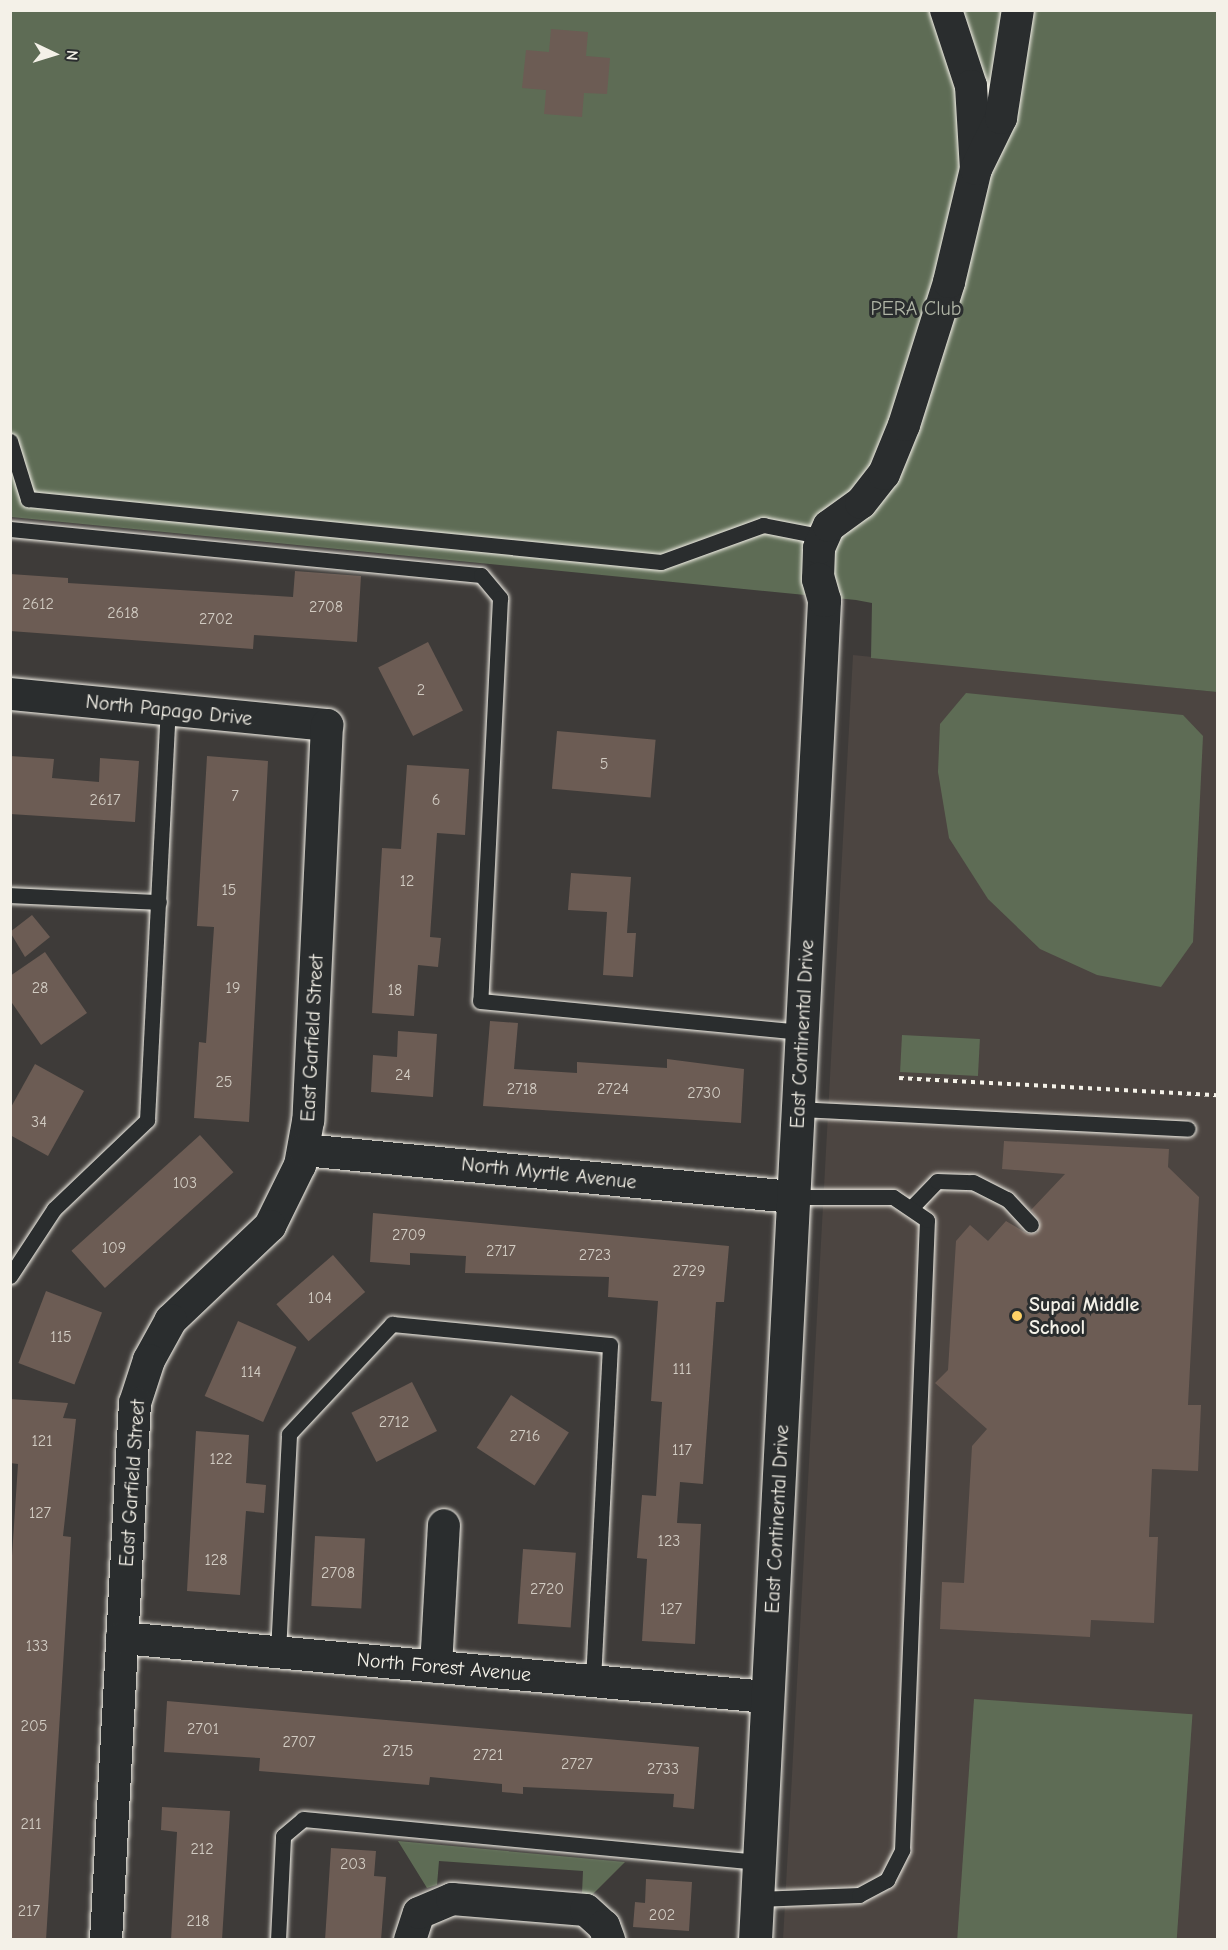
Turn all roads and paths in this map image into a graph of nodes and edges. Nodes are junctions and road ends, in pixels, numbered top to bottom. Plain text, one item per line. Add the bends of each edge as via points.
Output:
1 (946, 10) edge
2 (1018, 10) edge
3 (976, 169) junction
4 (10, 441) edge
5 (10, 529) edge
6 (824, 537) junction
7 (818, 579) joint
8 (10, 694) edge
9 (168, 710) junction
10 (327, 725) joint
11 (10, 895) edge
12 (159, 902) junction
13 (802, 1032) junction
14 (899, 1078) dead end
15 (1218, 1095) edge
16 (798, 1109) junction
17 (1187, 1129) dead end
18 (304, 1149) junction
19 (793, 1197) junction
20 (911, 1208) junction
21 (1030, 1225) dead end
22 (10, 1276) edge
23 (444, 1525) dead end
24 (122, 1638) junction
25 (278, 1652) junction
26 (436, 1667) junction
27 (593, 1681) junction
28 (767, 1697) junction
29 (759, 1862) junction
30 (757, 1899) junction
31 (603, 1928) edge
32 (106, 1940) edge
33 (278, 1940) edge
34 (410, 1940) edge
35 (755, 1940) edge

1 - 3 street via 971,86
2 - 3 street via 1001,118
3 - 6 street via 950,282 884,474 861,503 829,526
4 - 6 lane via 28,499 661,562 763,525
5 - 13 lane via 481,575 500,598 480,1000
6 - 7 street, East Continental Drive
7 - 13 street, East Continental Drive via 824,600
8 - 9 street, North Papago Drive
9 - 10 street, North Papago Drive
9 - 12 lane
10 - 18 street, East Garfield Street
11 - 12 lane
12 - 22 lane via 147,1120 54,1209
13 - 16 street, East Continental Drive
14 - 15 path
16 - 17 lane
16 - 19 street, East Continental Drive
18 - 19 street, North Myrtle Avenue
18 - 24 street, East Garfield Street via 293,1187 270,1226 186,1303 149,1360 132,1425
19 - 20 lane via 893,1197
19 - 28 street, East Continental Drive
20 - 21 lane via 937,1181 973,1182 1007,1199
20 - 30 lane via 927,1220 929,1234 902,1850 887,1880 860,1895
23 - 26 street
24 - 25 street, North Forest Avenue
24 - 32 street, East Garfield Street
25 - 26 street, North Forest Avenue
25 - 27 lane via 289,1434 392,1324 610,1345
26 - 27 street, North Forest Avenue
27 - 28 street, North Forest Avenue
28 - 29 street, East Continental Drive
29 - 30 street, East Continental Drive
29 - 33 lane via 303,1820 283,1836
30 - 35 street, East Continental Drive
31 - 34 street via 574,1908 452,1899 429,1905 412,1924

